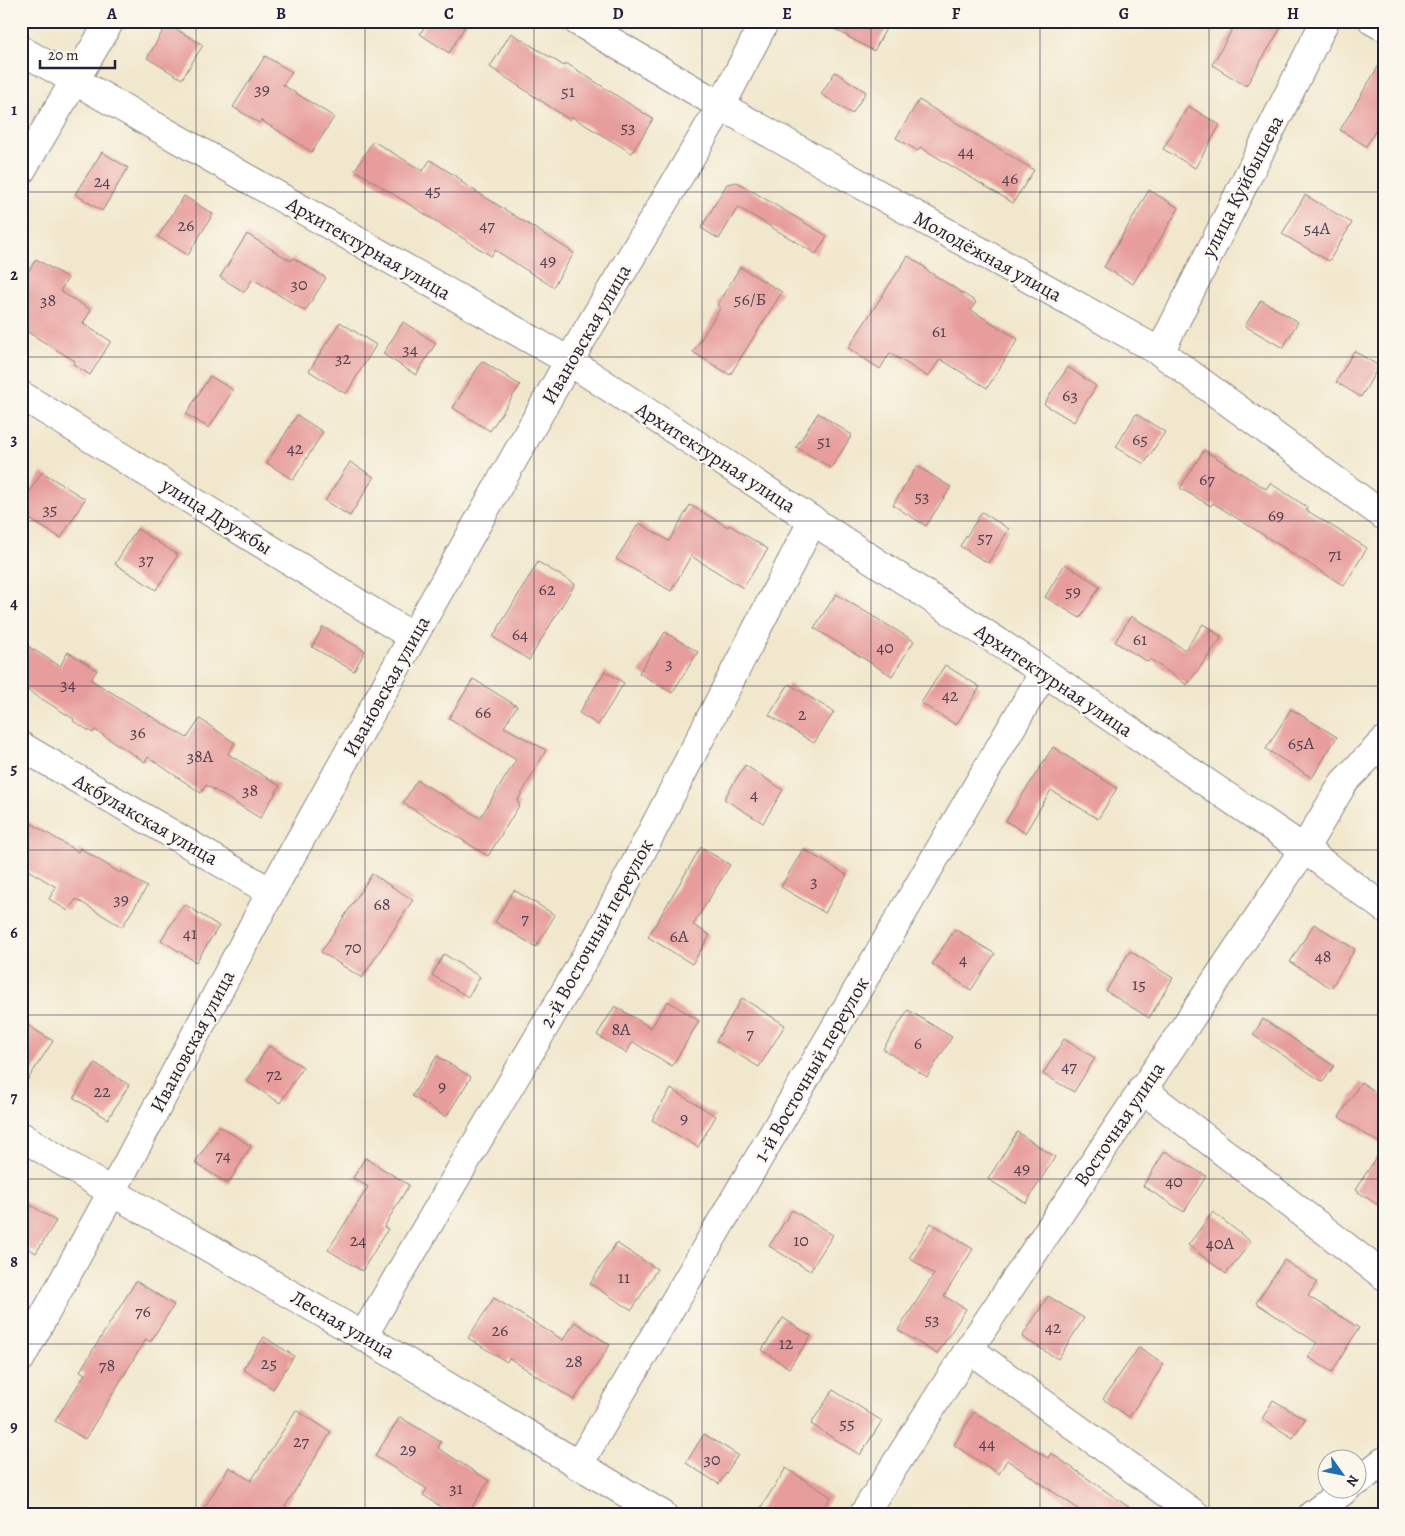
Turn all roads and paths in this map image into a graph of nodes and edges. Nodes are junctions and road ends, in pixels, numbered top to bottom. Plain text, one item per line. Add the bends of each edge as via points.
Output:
1 (110, 21) edge
2 (577, 21) edge
3 (764, 21) edge
4 (1325, 21) edge
5 (1373, 21) edge
6 (1384, 27) edge
7 (21, 50) edge
8 (74, 81) junction
9 (721, 106) junction
10 (21, 172) edge
11 (1160, 352) junction
12 (569, 362) junction
13 (21, 395) edge
14 (1384, 516) edge
15 (813, 520) junction
16 (413, 637) junction
17 (1044, 672) junction
18 (1384, 741) edge
19 (21, 746) edge
20 (1304, 849) junction
21 (271, 892) junction
22 (1384, 908) edge
23 (1142, 1089) junction
24 (21, 1136) edge
25 (112, 1192) junction
26 (1384, 1276) edge
27 (363, 1336) junction
28 (969, 1349) junction
29 (21, 1358) edge
30 (1384, 1461) edge
31 (578, 1466) junction
32 (1368, 1473) edge
33 (1334, 1498) edge
34 (662, 1515) edge
35 (863, 1515) edge
36 (1196, 1515) edge
37 (1312, 1515) edge

1 - 8 street
2 - 9 street, Молодёжная улица
3 - 9 street, Ивановская улица
4 - 11 street, улица Куйбышева
5 - 6 street
7 - 8 street, Архитектурная улица
8 - 10 street
8 - 12 street, Архитектурная улица
9 - 11 street, Молодёжная улица
9 - 12 street, Ивановская улица
11 - 14 street, Молодёжная улица
12 - 15 street, Архитектурная улица
12 - 16 street, Ивановская улица
13 - 16 street, улица Дружбы
15 - 17 street, Архитектурная улица
15 - 27 street, 2-й Восточный переулок via 599,934
16 - 21 street, Ивановская улица
17 - 20 street, Архитектурная улица
17 - 31 street, 1-й Восточный переулок
18 - 20 street, Восточная улица via 1344,782
19 - 21 street, Акбулакская улица
20 - 22 street, Архитектурная улица
20 - 23 street, Восточная улица
21 - 25 street, Ивановская улица
23 - 26 street
23 - 28 street, Восточная улица
24 - 25 street, Лесная улица
25 - 27 street, Лесная улица
25 - 29 street, Ивановская улица
27 - 31 street, Лесная улица
28 - 35 street, Восточная улица
28 - 36 street
30 - 32 street
31 - 34 street, Лесная улица
33 - 37 street

